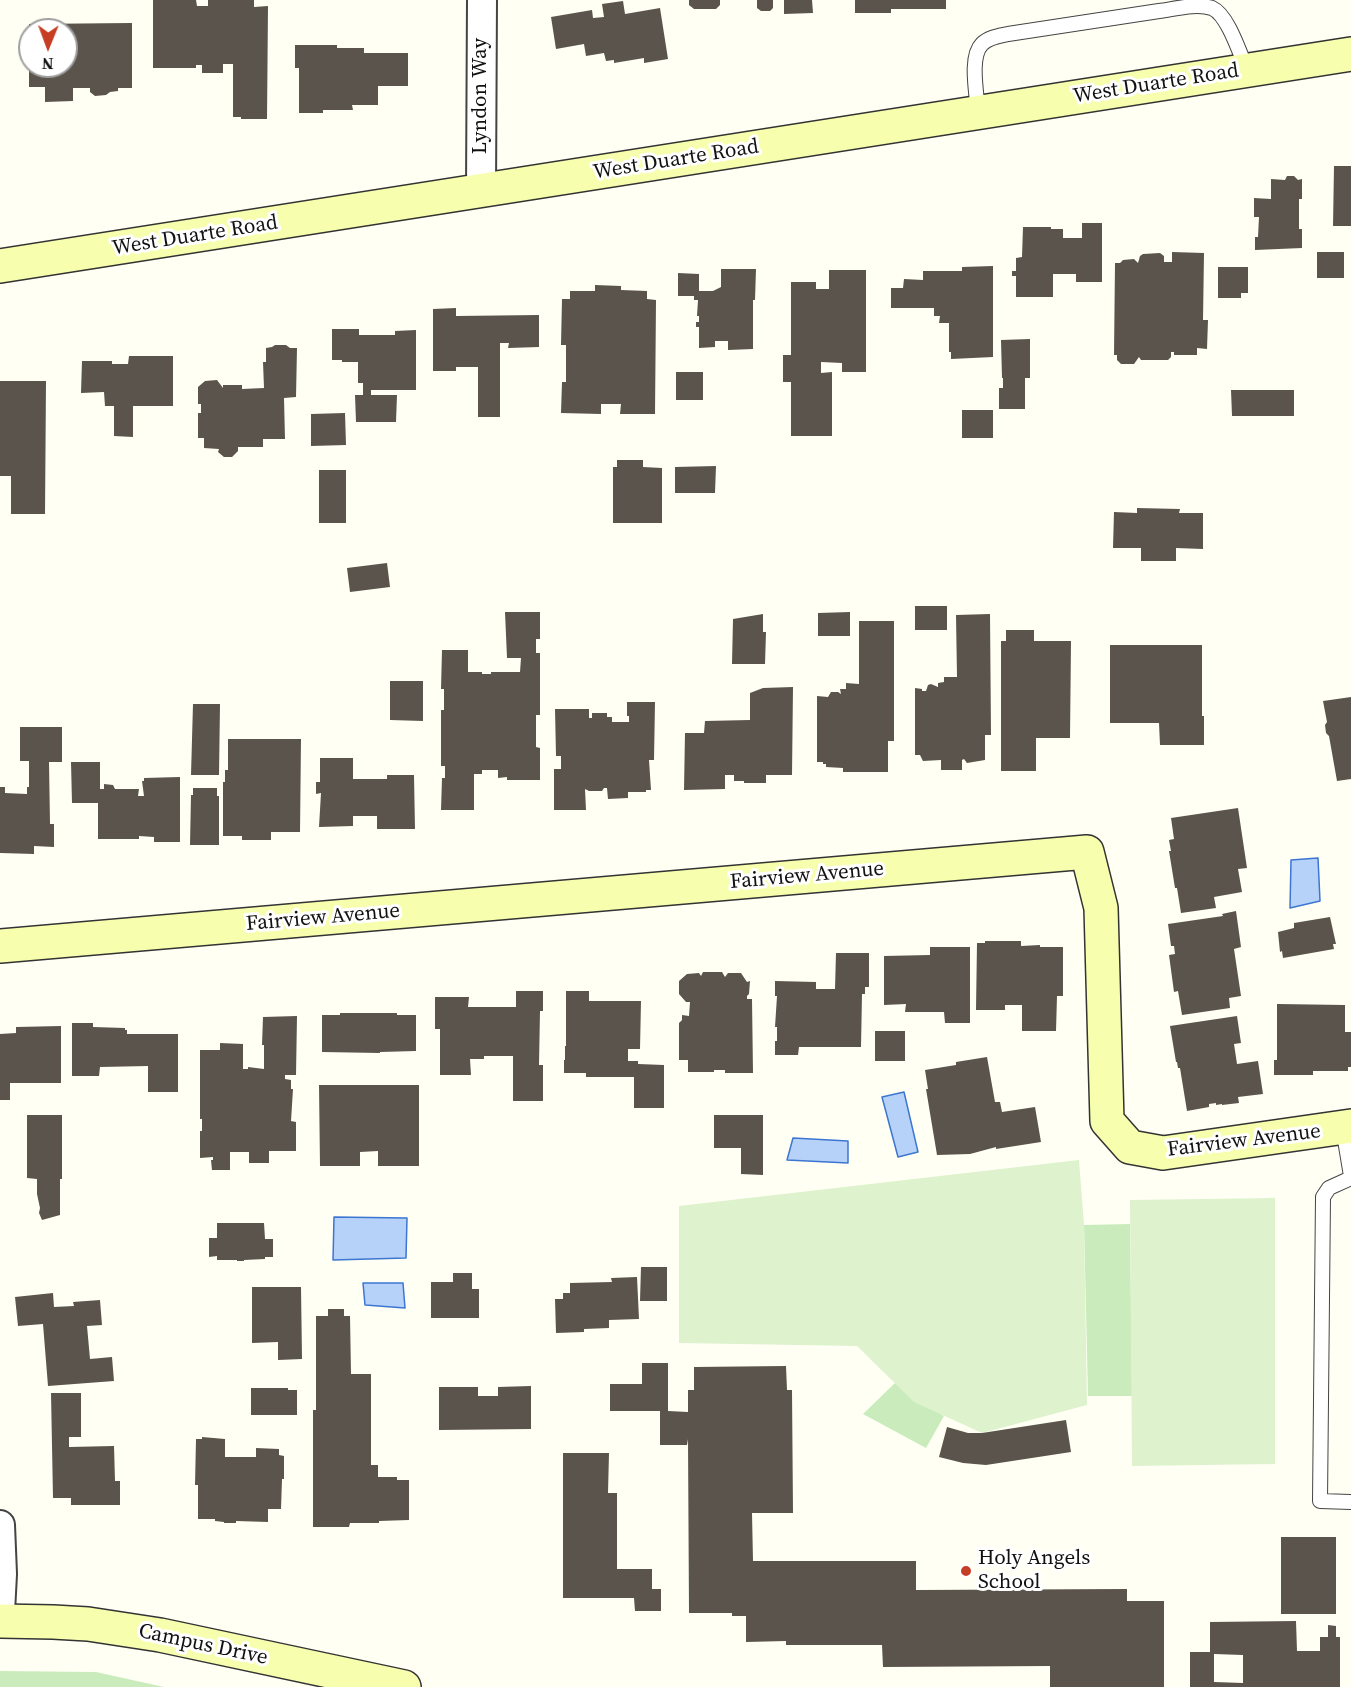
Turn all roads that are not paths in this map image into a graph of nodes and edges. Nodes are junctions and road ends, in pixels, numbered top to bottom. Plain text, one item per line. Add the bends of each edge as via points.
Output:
1 (482, 0) edge
2 (1351, 54) edge
3 (1247, 70) junction
4 (978, 112) junction
5 (481, 191) junction
6 (0, 266) edge
7 (0, 946) edge
8 (1347, 1127) edge
9 (1351, 1177) edge
10 (1351, 1502) edge
11 (0, 1526) edge
12 (0, 1612) edge
13 (0, 1621) edge
14 (404, 1687) edge

1 - 5 street, Lyndon Way
2 - 3 main road, West Duarte Road
3 - 4 main road, West Duarte Road
3 - 4 lane via 1226,23 1210,8 1167,10 1008,34 983,43 976,53
4 - 5 main road, West Duarte Road
5 - 6 main road, West Duarte Road
7 - 8 main road, Fairview Avenue via 1087,852 1101,908 1107,1122 1130,1147 1163,1153
8 - 9 lane
9 - 10 lane via 1329,1188 1323,1197 1320,1501
11 - 12 street
13 - 14 main road, Campus Drive via 123,1629

